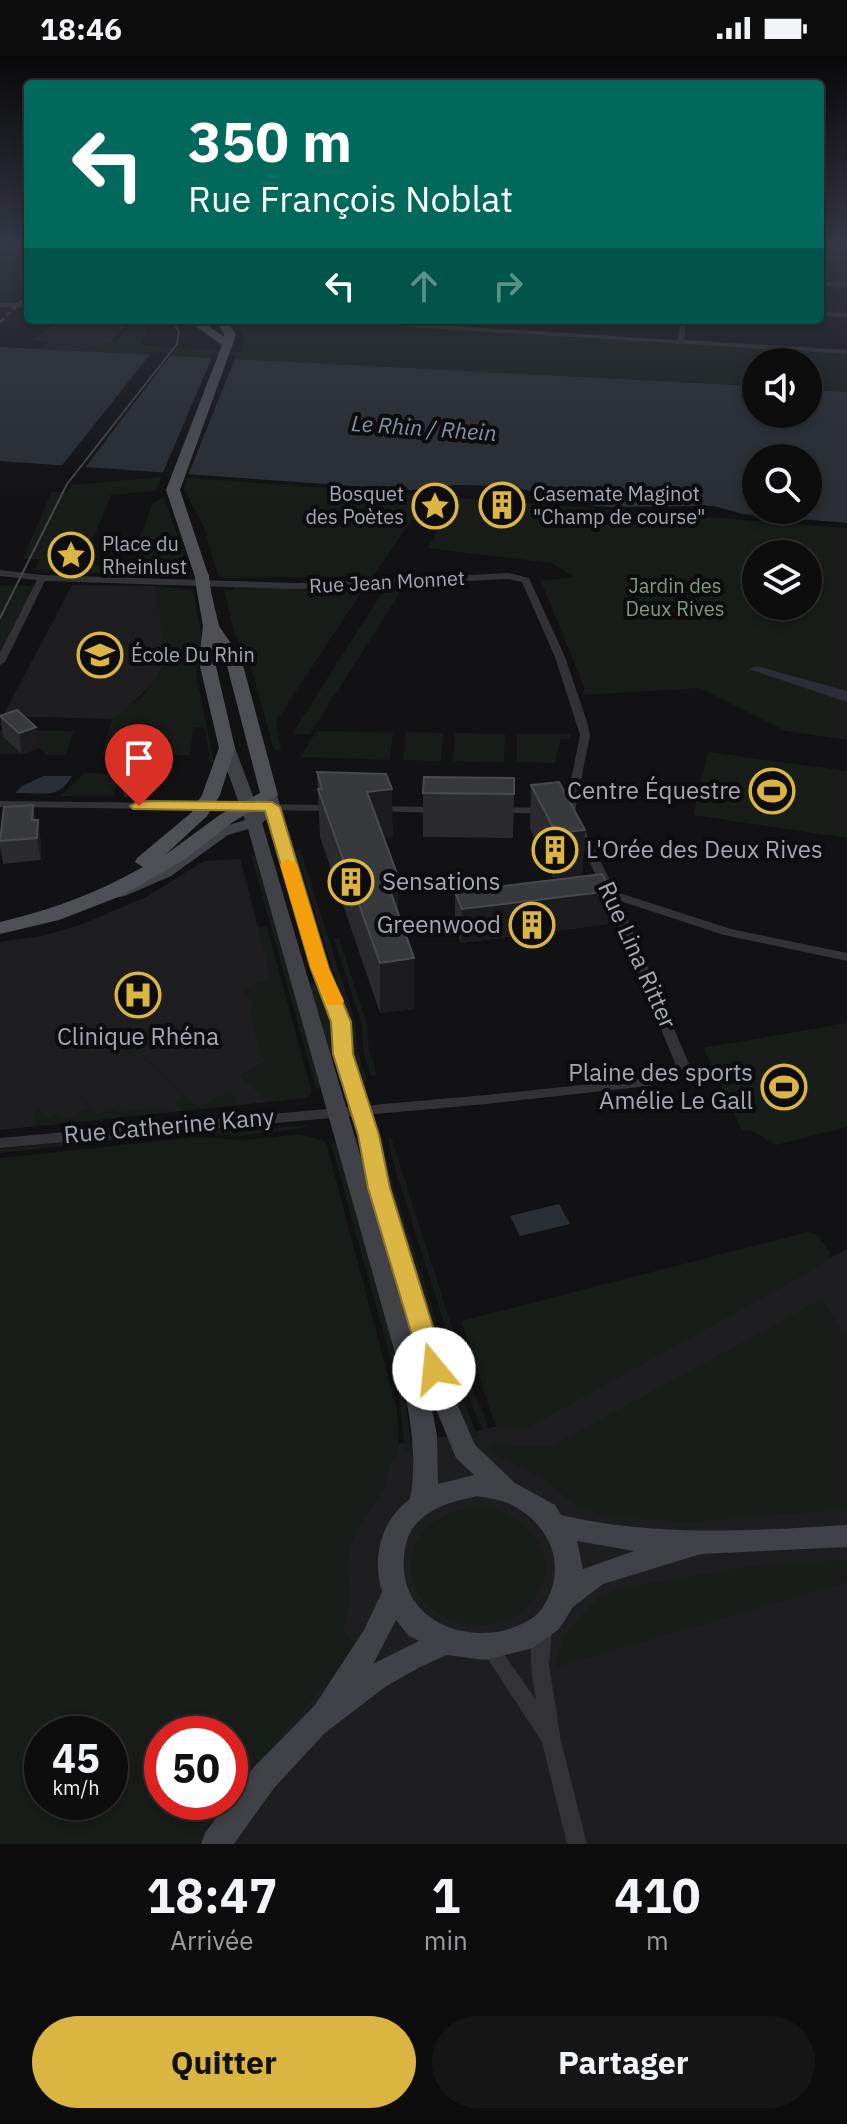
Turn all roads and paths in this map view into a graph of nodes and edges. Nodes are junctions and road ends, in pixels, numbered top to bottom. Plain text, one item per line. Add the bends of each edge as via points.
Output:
1 (206, 329) edge
2 (228, 329) edge
3 (503, 329) edge
4 (545, 329) edge
5 (682, 329) edge
6 (544, 333) junction
7 (681, 341) junction
8 (228, 344) junction
9 (847, 352) edge
10 (1, 575) edge
11 (42, 578) junction
12 (211, 626) junction
13 (0, 662) edge
14 (227, 748) junction
15 (270, 801) junction
16 (0, 804) edge
17 (204, 806) junction
18 (342, 808) edge
19 (371, 809) edge
20 (452, 810) edge
21 (494, 810) edge
22 (570, 811) junction
23 (251, 815) junction
24 (611, 894) junction
25 (0, 916) edge
26 (0, 928) edge
27 (847, 957) edge
28 (338, 1113) junction
29 (361, 1113) junction
30 (0, 1143) edge
31 (506, 1490) junction
32 (422, 1502) junction
33 (557, 1525) junction
34 (847, 1536) edge
35 (702, 1545) junction
36 (394, 1594) junction
37 (564, 1598) junction
38 (543, 1625) junction
39 (448, 1641) junction
40 (489, 1647) junction
41 (326, 1711) junction
42 (551, 1741) junction
43 (216, 1844) edge
44 (577, 1844) edge

1 - 8 main road
2 - 8 main road
3 - 6 street
4 - 6 street
5 - 7 street
6 - 7 street
7 - 9 street
8 - 12 main road via 174,494 188,528
10 - 11 street, Rue Jean Monnet
11 - 13 street
11 - 22 street, Rue Jean Monnet via 297,586 501,576 526,580 560,657 585,735
12 - 14 main road via 207,662
12 - 15 main road via 237,669
14 - 17 main road
14 - 23 main road
15 - 18 street
15 - 23 main road
15 - 29 main road via 341,1022 343,1054
16 - 17 street
17 - 23 street
17 - 25 main road via 160,852 119,876 92,890
19 - 20 street
21 - 22 street
22 - 24 street, Rue Lina Ritter
23 - 26 main road via 227,818 156,869 94,900
23 - 28 main road
24 - 27 street via 728,932
24 - 29 street, Rue Lina Ritter via 680,1056 678,1071 648,1082
28 - 29 street, Rue Catherine Kany
28 - 30 street, Rue Catherine Kany
28 - 32 main road via 419,1403 426,1479
29 - 31 main road via 446,1409 465,1451
31 - 32 main road via 462,1486
31 - 33 main road via 530,1499
32 - 36 main road via 402,1520 391,1543 388,1568
33 - 35 main road via 605,1537
33 - 37 main road via 571,1560
34 - 35 main road
35 - 37 main road via 612,1568
36 - 39 main road via 415,1623
36 - 41 main road via 374,1639
37 - 38 main road
38 - 40 main road via 518,1640
38 - 42 street via 540,1665
39 - 40 main road
39 - 41 main road
40 - 42 street
41 - 43 main road via 272,1767
42 - 44 street

